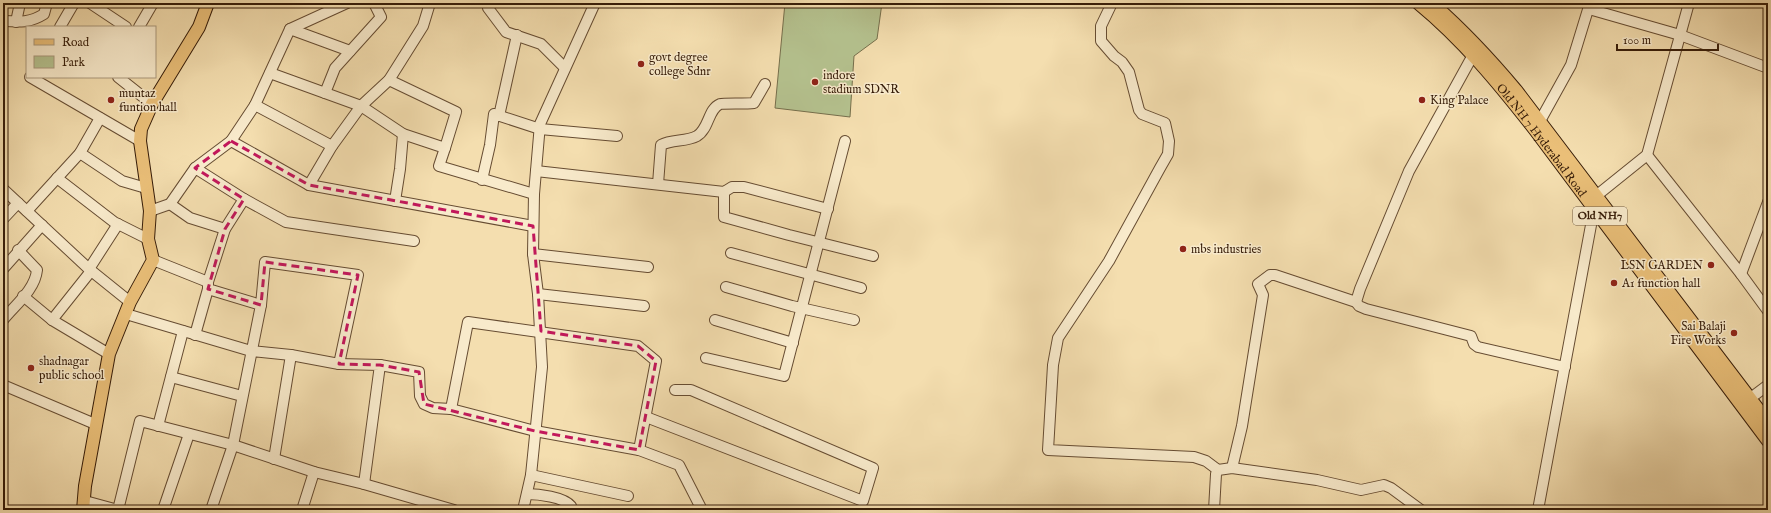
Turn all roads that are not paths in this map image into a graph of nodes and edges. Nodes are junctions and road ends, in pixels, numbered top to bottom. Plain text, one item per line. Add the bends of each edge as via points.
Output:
1 (20, 3) edge
2 (47, 3) edge
3 (74, 3) edge
4 (90, 3) edge
5 (153, 3) edge
6 (208, 3) edge
7 (347, 3) edge
8 (374, 3) edge
9 (430, 3) edge
10 (488, 3) edge
11 (594, 3) edge
12 (1112, 3) edge
13 (1418, 3) edge
14 (1432, 3) edge
15 (1689, 3) edge
16 (1589, 6) edge
17 (3, 21) edge
18 (16, 22) junction
19 (61, 26) edge
20 (124, 26) edge
21 (140, 26) edge
22 (290, 29) junction
23 (1680, 35) junction
24 (517, 36) junction
25 (350, 51) junction
26 (1473, 55) junction
27 (565, 68) junction
28 (1768, 68) edge
29 (270, 73) junction
30 (32, 78) edge
31 (119, 78) edge
32 (389, 80) junction
33 (765, 84) dead end
34 (325, 93) junction
35 (152, 104) junction
36 (255, 105) junction
37 (360, 106) junction
38 (499, 116) junction
39 (100, 118) junction
40 (1540, 121) junction
41 (540, 129) junction
42 (403, 134) junction
43 (617, 136) dead end
44 (140, 141) junction
45 (231, 141) junction
46 (845, 141) dead end
47 (332, 146) junction
48 (445, 148) junction
49 (80, 153) junction
50 (1647, 155) junction
51 (195, 168) junction
52 (536, 171) junction
53 (57, 178) junction
54 (482, 180) junction
55 (658, 184) junction
56 (309, 185) junction
57 (146, 188) junction
58 (3, 189) edge
59 (724, 192) junction
60 (534, 194) junction
61 (1596, 196) junction
62 (244, 199) junction
63 (395, 201) junction
64 (1768, 202) edge
65 (18, 203) junction
66 (170, 204) junction
67 (1594, 208) junction
68 (828, 209) junction
69 (27, 211) junction
70 (150, 211) junction
71 (3, 219) edge
72 (118, 224) junction
73 (42, 225) junction
74 (533, 226) junction
75 (226, 229) junction
76 (148, 239) junction
77 (414, 241) dead end
78 (819, 242) junction
79 (18, 250) junction
80 (731, 253) dead end
81 (533, 254) junction
82 (873, 256) dead end
83 (153, 260) junction
84 (648, 267) dead end
85 (3, 269) edge
86 (90, 270) junction
87 (1741, 274) junction
88 (811, 275) junction
89 (208, 285) junction
90 (726, 287) dead end
91 (861, 288) dead end
92 (538, 294) junction
93 (23, 296) junction
94 (130, 302) junction
95 (1356, 302) junction
96 (260, 304) junction
97 (644, 306) dead end
98 (802, 308) junction
99 (1768, 311) edge
100 (126, 314) junction
101 (3, 320) edge
102 (52, 320) junction
103 (715, 320) dead end
104 (854, 320) dead end
105 (182, 331) junction
106 (541, 331) junction
107 (195, 334) junction
108 (793, 343) junction
109 (251, 351) junction
110 (109, 354) junction
111 (291, 355) junction
112 (706, 358) dead end
113 (339, 364) junction
114 (380, 365) junction
115 (1565, 367) junction
116 (170, 378) junction
117 (3, 385) edge
118 (1768, 385) edge
119 (676, 390) dead end
120 (242, 396) junction
121 (1746, 402) junction
122 (452, 409) junction
123 (646, 417) junction
124 (1768, 422) edge
125 (95, 424) junction
126 (158, 426) junction
127 (536, 431) junction
128 (189, 434) junction
129 (1768, 441) edge
130 (233, 445) junction
131 (639, 450) junction
132 (274, 459) junction
133 (1232, 468) junction
134 (1218, 470) junction
135 (314, 472) junction
136 (531, 475) junction
137 (364, 484) junction
138 (527, 494) junction
139 (628, 496) dead end
140 (84, 505) edge
141 (163, 510) edge
142 (211, 510) edge
143 (302, 510) edge
144 (454, 510) edge
145 (523, 510) edge
146 (570, 510) edge
147 (702, 510) edge
148 (1214, 510) edge
149 (1421, 510) edge
150 (1538, 510) edge

1 - 18 street
2 - 18 street via 44,14 33,20
3 - 19 street
4 - 20 street
5 - 21 street
6 - 35 main road via 198,27
7 - 22 street
8 - 25 street via 381,17
9 - 32 street via 423,26
10 - 24 street via 488,8 506,32
11 - 27 street
12 - 134 street via 1101,26 1101,41 1129,72 1142,114 1166,123 1169,137 1168,154 1113,254 1058,338 1053,365 1048,450 1194,458 1206,461
13 - 26 main road, Old NH 7 Hyderabad Road / Old NH7
14 - 40 main road, Old NH 7 Hyderabad Road / Old NH7 via 1491,60
15 - 23 street
16 - 23 street
16 - 40 street via 1571,65
17 - 18 street
22 - 25 street
22 - 29 street
23 - 28 street
23 - 50 street
24 - 27 street via 541,44
24 - 38 street
25 - 34 street via 335,68
26 - 67 main road, Old NH 7 Hyderabad Road / Old NH7
26 - 95 street via 1409,171
27 - 41 street
29 - 34 street
29 - 36 street
30 - 39 street
31 - 35 street
32 - 37 street
32 - 48 street via 456,112
33 - 55 street via 754,103 720,104 714,109 706,127 697,136 661,145
34 - 37 street
35 - 44 main road via 141,129
36 - 45 street
36 - 47 street
37 - 42 street
37 - 47 street
38 - 41 street
38 - 54 street via 494,114
39 - 44 street
39 - 49 street
40 - 61 main road, Old NH 7 Hyderabad Road / Old NH7
41 - 43 street
41 - 52 street
42 - 48 street
42 - 63 street
44 - 57 main road
45 - 51 street
45 - 56 street
46 - 68 street
47 - 56 street
48 - 54 street via 438,166
49 - 53 street
49 - 57 street via 122,181
50 - 61 street
50 - 87 street
51 - 62 street
51 - 66 street
52 - 55 street
52 - 60 street
53 - 69 street
53 - 72 street
54 - 60 street
55 - 59 street
56 - 63 street
57 - 70 main road
58 - 65 street
59 - 68 street via 732,187 744,187
59 - 78 street via 724,216
60 - 74 street
61 - 121 main road, Old NH 7 Hyderabad Road / Old NH7
62 - 75 street
62 - 77 street via 286,222
63 - 74 street
64 - 87 street
65 - 69 street
65 - 71 street
66 - 70 street
66 - 75 street via 190,218
67 - 115 street
67 - 121 main road, Old NH 7 Hyderabad Road / Old NH7
68 - 78 street
69 - 73 street
70 - 76 main road
72 - 76 street
72 - 86 street
73 - 79 street
73 - 86 street
74 - 81 street
75 - 89 street
76 - 83 main road
78 - 82 street
78 - 88 street
79 - 85 street
79 - 93 street via 37,270 32,286
80 - 88 street
81 - 84 street
81 - 92 street
83 - 89 street
83 - 94 main road
86 - 94 street
86 - 102 street
87 - 99 street
88 - 91 street
88 - 98 street
89 - 96 street
89 - 107 street
90 - 98 street
92 - 97 street
92 - 106 street
93 - 101 street
93 - 102 street
94 - 100 main road
95 - 115 street via 1366,309 1471,336 1478,347
95 - 133 street via 1275,275 1270,275 1258,284 1263,295 1242,426
96 - 109 street
96 - 113 street via 265,262 358,275
98 - 104 street
98 - 108 street
100 - 105 street
100 - 110 main road
102 - 110 street
103 - 108 street
105 - 107 street
105 - 116 street
106 - 122 street via 468,322
106 - 123 street via 638,346 656,361
106 - 127 street via 542,367
107 - 109 street
108 - 112 street via 784,376
109 - 111 street
109 - 120 street
110 - 125 main road
111 - 113 street
111 - 132 street
113 - 114 street
114 - 122 street via 419,372 420,396 424,404 433,408
114 - 137 street
115 - 150 street
116 - 120 street
116 - 126 street
117 - 125 street
118 - 121 street
119 - 123 street via 691,390 873,468 863,501
120 - 130 street
121 - 124 main road, Old NH 7 Hyderabad Road / Old NH7
121 - 129 main road, Old NH 7 Hyderabad Road / Old NH7
122 - 127 street
123 - 131 street
125 - 140 main road
126 - 128 street
126 - 140 street via 140,421 118,510
127 - 131 street
127 - 136 street
128 - 130 street
128 - 141 street
130 - 132 street
130 - 142 street
131 - 147 street via 679,465
132 - 135 street
133 - 134 street
133 - 149 street via 1317,480 1360,490 1384,485
134 - 148 street
135 - 137 street
135 - 143 street
136 - 138 street
136 - 139 street
137 - 144 street
138 - 145 street
138 - 146 street via 561,500 569,503

